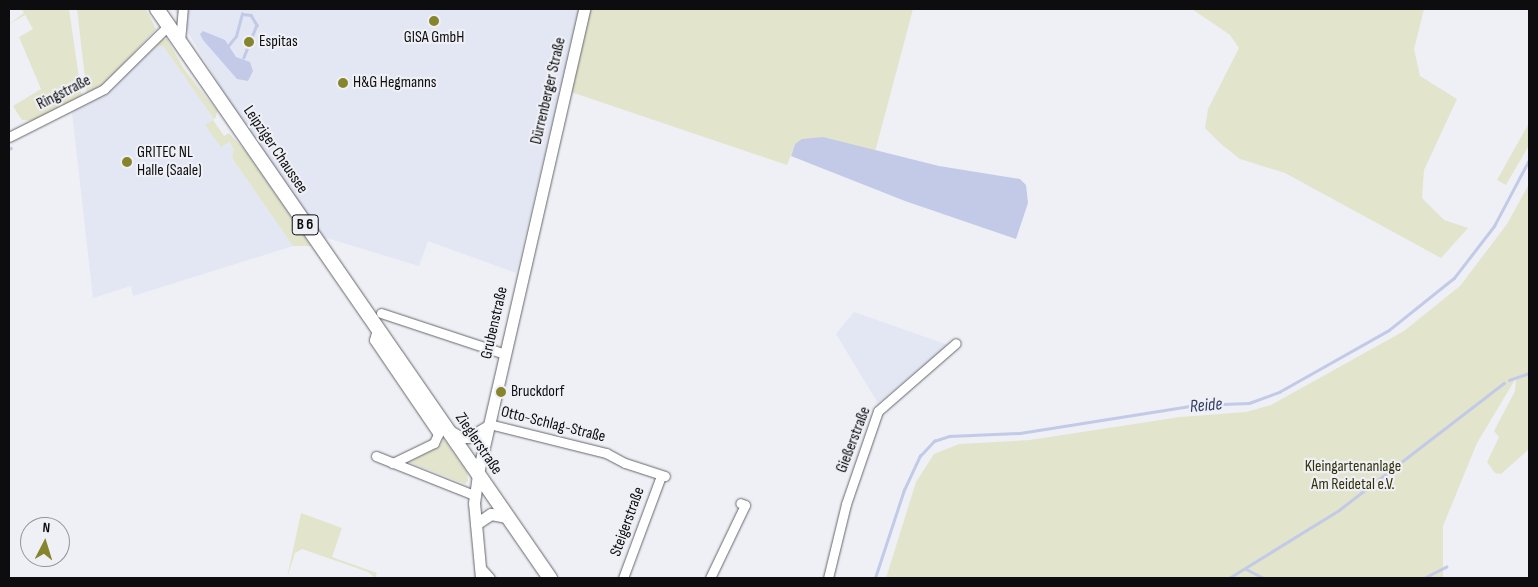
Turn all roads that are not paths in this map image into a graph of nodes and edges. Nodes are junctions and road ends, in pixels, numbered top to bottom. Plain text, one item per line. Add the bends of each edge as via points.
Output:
1 (183, 9) edge
2 (584, 9) edge
3 (161, 10) edge
4 (169, 25) junction
5 (180, 42) junction
6 (9, 137) edge
7 (545, 180) joint
8 (362, 308) joint
9 (381, 313) dead end
10 (956, 343) dead end
11 (505, 354) junction
12 (488, 425) junction
13 (443, 432) junction
14 (376, 456) dead end
15 (393, 463) junction
16 (478, 473) junction
17 (663, 476) joint
18 (474, 495) junction
19 (740, 503) dead end
20 (506, 517) junction
21 (476, 524) junction
22 (481, 573) edge
23 (490, 578) edge
24 (550, 578) edge
25 (623, 578) edge
26 (710, 578) edge
27 (828, 578) edge

1 - 5 street
2 - 7 street, Dürrenberger Straße
3 - 4 main road, Leipziger Chaussee / B 6
4 - 5 main road, Leipziger Chaussee / B 6
4 - 6 street, Ringstraße via 98,93
5 - 8 main road, Leipziger Chaussee / B 6
7 - 11 street, Grubenstraße
8 - 13 main road, Zieglerstraße / B 6
9 - 11 street
10 - 27 street, Gießerstraße via 878,411 846,504
11 - 12 street, Grubenstraße
12 - 13 street via 470,437
12 - 16 street, Grubenstraße
12 - 17 street, Otto-Schlag-Straße via 606,453
13 - 15 street via 434,443
13 - 16 main road, Zieglerstraße / B 6
14 - 15 street
15 - 18 street
16 - 18 street, Grubenstraße
16 - 20 main road, Zieglerstraße / B 6
17 - 25 street, Steigerstraße
18 - 21 street, Grubenstraße
19 - 26 street via 745,504
20 - 21 street via 491,514
20 - 24 main road, Zieglerstraße / B 6
21 - 22 street, Grubenstraße
22 - 23 street

